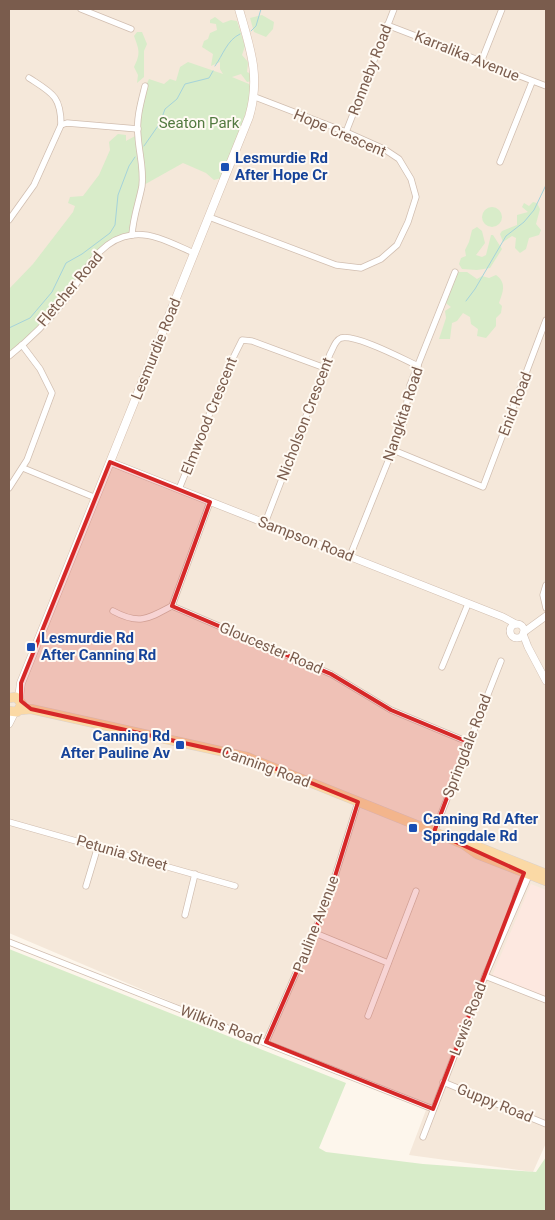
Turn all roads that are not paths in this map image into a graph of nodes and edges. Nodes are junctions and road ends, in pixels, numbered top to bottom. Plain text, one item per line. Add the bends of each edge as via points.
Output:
1 (81, 9) edge
2 (239, 9) edge
3 (394, 9) edge
4 (502, 9) edge
5 (388, 25) junction
6 (131, 29) dead end
7 (481, 62) junction
8 (29, 78) dead end
9 (532, 82) junction
10 (145, 86) dead end
11 (546, 86) edge
12 (255, 97) junction
13 (61, 125) junction
14 (138, 129) junction
15 (346, 132) junction
16 (500, 162) dead end
17 (209, 217) junction
18 (9, 220) edge
19 (132, 235) junction
20 (194, 253) junction
21 (455, 272) dead end
22 (546, 320) edge
23 (22, 345) junction
24 (9, 356) edge
25 (418, 366) junction
26 (325, 368) junction
27 (393, 450) junction
28 (110, 462) junction
29 (24, 468) junction
30 (9, 488) edge
31 (178, 489) junction
32 (96, 498) junction
33 (210, 502) junction
34 (265, 523) junction
35 (350, 556) junction
36 (546, 585) edge
37 (468, 604) junction
38 (172, 606) junction
39 (546, 608) edge
40 (114, 611) dead end
41 (546, 616) edge
42 (536, 622) junction
43 (515, 626) junction
44 (521, 635) junction
45 (500, 661) dead end
46 (442, 667) dead end
47 (546, 681) edge
48 (15, 704) edge
49 (9, 724) edge
50 (468, 742) junction
51 (358, 802) junction
52 (9, 822) edge
53 (434, 832) junction
54 (98, 846) junction
55 (528, 872) junction
56 (195, 874) junction
57 (546, 874) edge
58 (546, 881) edge
59 (86, 886) dead end
60 (235, 886) dead end
61 (416, 892) dead end
62 (185, 915) dead end
63 (315, 933) junction
64 (9, 942) edge
65 (388, 963) junction
66 (485, 976) junction
67 (546, 1000) edge
68 (368, 1016) dead end
69 (266, 1042) junction
70 (443, 1082) junction
71 (433, 1109) junction
72 (546, 1124) edge
73 (423, 1137) dead end

1 - 6 street
2 - 12 main road, Lesmurdie Road via 254,66
3 - 5 street, Ronneby Road
4 - 7 street
5 - 7 street, Karralika Avenue
5 - 15 street, Ronneby Road
7 - 9 street, Karralika Avenue
8 - 13 street via 56,97 61,110
9 - 11 street, Karralika Avenue
9 - 16 street
10 - 14 street
12 - 15 street, Hope Crescent
12 - 17 main road, Lesmurdie Road
13 - 14 street
13 - 18 street via 34,185
14 - 19 street via 143,164 142,186 133,216
15 - 17 street, Hope Crescent via 398,159 411,179 416,197 397,245 381,259 361,268 336,265
17 - 20 main road, Lesmurdie Road
19 - 20 street, Fletcher Road via 152,236
19 - 23 street, Fletcher Road via 112,242 94,257 65,300
20 - 28 main road, Lesmurdie Road
21 - 25 street, Nangkita Road
22 - 27 street, Enid Road via 483,487
23 - 24 street, Fletcher Road
23 - 29 street via 40,369 52,393
25 - 26 street, Nicholson Crescent via 355,339 342,338 337,340
25 - 27 street, Nangkita Road
26 - 31 street, Elmwood Crescent via 242,340
26 - 34 street, Nicholson Crescent
27 - 35 street, Nangkita Road
28 - 31 street, Sampson Road
28 - 32 main road, Lesmurdie Road
29 - 30 street
29 - 32 street
31 - 33 street, Sampson Road
32 - 48 main road, Lesmurdie Road
33 - 34 street, Sampson Road
33 - 38 street
34 - 35 street, Sampson Road
35 - 37 street, Sampson Road
36 - 39 street via 543,595
37 - 43 street, Sampson Road via 507,618
37 - 46 street
38 - 40 street via 150,618 137,620
38 - 50 street, Gloucester Road via 331,674 391,710
41 - 42 street
42 - 43 street
42 - 44 street
43 - 44 street
43 - 44 street via 511,634
44 - 47 street
45 - 50 street, Springdale Road
48 - 49 street
48 - 51 main road, Canning Road via 226,751
50 - 53 street, Springdale Road
51 - 53 main road, Canning Road
51 - 63 street, Pauline Avenue
52 - 54 street, Petunia Street
53 - 55 main road, Canning Road via 471,844
54 - 56 street, Petunia Street
54 - 59 street
55 - 57 main road, Canning Road
55 - 58 main road, Canning Road
55 - 66 street, Lewis Road via 520,898
56 - 60 street, Petunia Street
56 - 62 street
61 - 65 street
63 - 65 street
63 - 69 street, Pauline Avenue
64 - 69 street, Wilkins Road
65 - 68 street
66 - 67 street
66 - 70 street, Lewis Road
69 - 71 street, Wilkins Road
70 - 71 street, Lewis Road
70 - 72 street, Guppy Road
71 - 73 street, Lewis Road

